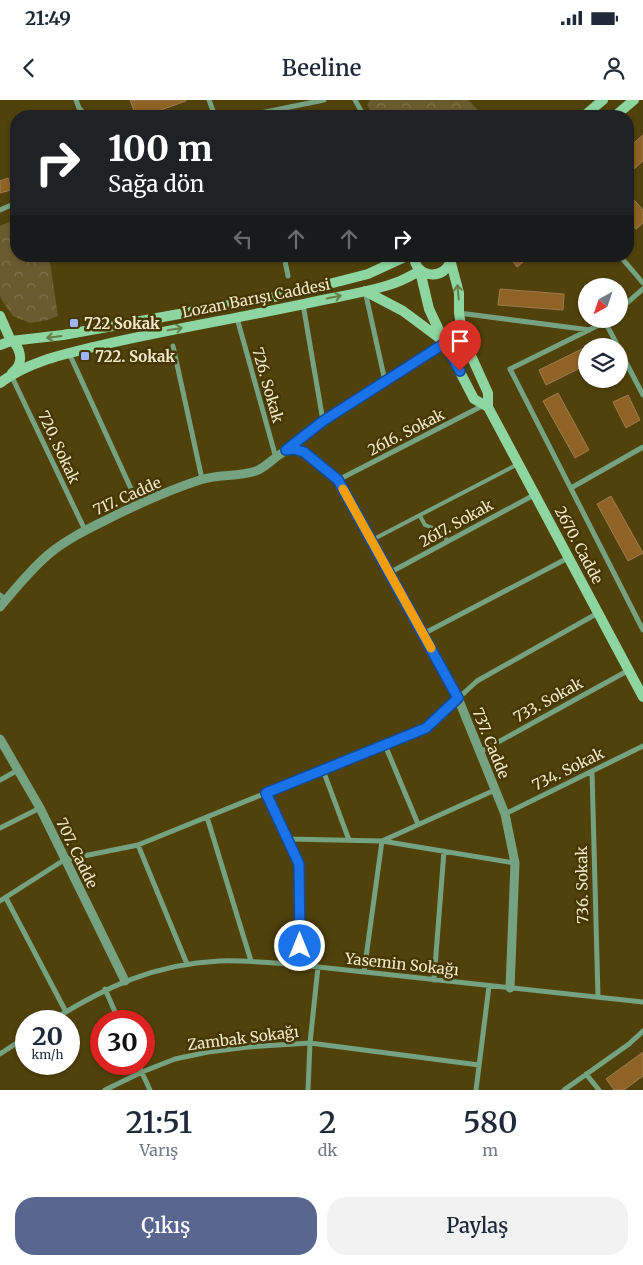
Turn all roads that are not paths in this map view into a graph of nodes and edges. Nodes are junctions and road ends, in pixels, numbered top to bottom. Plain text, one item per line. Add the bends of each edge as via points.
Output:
1 (324, 100) edge
2 (603, 100) edge
3 (634, 100) edge
4 (278, 110) edge
5 (591, 110) edge
6 (622, 110) edge
7 (285, 262) edge
8 (394, 262) edge
9 (415, 262) edge
10 (450, 262) edge
11 (451, 262) edge
12 (625, 262) edge
13 (420, 271) junction
14 (288, 276) dead end
15 (643, 283) edge
16 (643, 289) edge
17 (365, 291) junction
18 (628, 302) edge
19 (303, 304) junction
20 (459, 313) junction
21 (0, 316) edge
22 (237, 318) junction
23 (593, 328) edge
24 (590, 330) junction
25 (11, 341) junction
26 (445, 343) junction
27 (0, 345) edge
28 (173, 346) dead end
29 (69, 353) junction
30 (628, 366) edge
31 (5, 376) edge
32 (385, 381) junction
33 (0, 383) edge
34 (643, 395) edge
35 (486, 406) junction
36 (323, 421) junction
37 (643, 447) edge
38 (286, 450) junction
39 (276, 458) junction
40 (518, 464) junction
41 (202, 480) junction
42 (338, 480) junction
43 (571, 488) junction
44 (534, 494) junction
45 (138, 504) junction
46 (420, 516) junction
47 (84, 530) junction
48 (371, 540) junction
49 (448, 541) junction
50 (568, 558) junction
51 (390, 573) junction
52 (2, 600) edge
53 (598, 614) junction
54 (643, 630) edge
55 (423, 634) junction
56 (628, 670) junction
57 (643, 697) edge
58 (458, 698) junction
59 (0, 739) edge
60 (385, 745) junction
61 (643, 746) edge
62 (480, 752) junction
63 (18, 770) junction
64 (323, 770) junction
65 (592, 771) junction
66 (0, 780) edge
67 (495, 790) junction
68 (266, 793) junction
69 (40, 808) junction
70 (505, 814) junction
71 (207, 817) junction
72 (418, 824) junction
73 (0, 828) edge
74 (288, 839) junction
75 (349, 840) junction
76 (382, 840) junction
77 (138, 845) junction
78 (444, 851) junction
79 (64, 860) junction
80 (515, 863) junction
81 (3, 900) edge
82 (251, 961) junction
83 (187, 964) junction
84 (300, 965) junction
85 (318, 967) junction
86 (364, 972) junction
87 (434, 980) junction
88 (125, 981) junction
89 (490, 986) junction
90 (510, 988) junction
91 (105, 989) junction
92 (598, 998) junction
93 (643, 1002) edge
94 (65, 1010) edge
95 (69, 1010) edge
96 (114, 1010) edge
97 (643, 1031) edge
98 (310, 1043) junction
99 (15, 1044) edge
100 (0, 1054) edge
101 (479, 1065) junction
102 (155, 1067) edge
103 (586, 1074) junction
104 (136, 1075) edge
105 (143, 1075) edge
106 (106, 1090) edge
107 (150, 1090) edge
108 (308, 1090) edge
109 (476, 1090) edge
110 (564, 1090) edge
111 (599, 1090) edge

1 - 4 street
2 - 5 main road
3 - 6 main road
7 - 14 street
8 -> 25 main road, Lozan Barışı Caddesi via 368,274 290,294 64,336
9 - 13 main road, 2670. Cadde
10 - 13 main road via 438,274
20 -> 11 main road, 2670. Cadde via 459,293
12 - 15 street
13 - 17 main road, Lozan Barışı Caddesi via 399,282
13 - 26 main road, 2670. Cadde via 429,309
16 - 18 street
19 -> 17 main road, Lozan Barışı Caddesi
17 - 26 main road via 403,311
17 - 32 street
19 - 22 main road, Lozan Barışı Caddesi
19 - 36 street
20 - 24 street
20 - 35 main road, 2670. Cadde via 463,338 488,393
21 - 25 main road
29 -> 22 main road, Lozan Barışı Caddesi
22 - 39 street, 726. Sokak
23 - 24 street
24 - 43 street via 510,369
25 - 27 main road, Lozan Barışı Caddesi
25 - 31 main road, Lozan Barışı Caddesi via 18,347 19,366
26 - 32 street
26 - 35 main road, 2670. Cadde via 474,399
28 - 41 street
29 - 31 main road, Lozan Barışı Caddesi
29 - 45 street
30 - 34 street
31 - 33 main road, Lozan Barışı Caddesi
31 - 47 street, 720. Sokak
32 - 36 street
35 - 40 main road, 2670. Cadde
35 - 42 street, 2616. Sokak
36 - 38 street
37 - 43 street
38 - 39 street, 717. Cadde
38 - 42 street, 737. Cadde via 304,452
39 - 41 street, 717. Cadde via 256,471
40 - 44 main road, 2670. Cadde
40 - 46 lane
41 - 45 street, 717. Cadde
42 - 48 street, 737. Cadde
43 - 54 street
44 - 49 street, 2617. Sokak
44 - 50 main road, 2670. Cadde
45 - 47 street, 717. Cadde
46 - 48 lane
46 - 49 lane via 424,525 438,530
47 - 52 street, 717. Cadde via 50,553
48 - 51 street, 737. Cadde
49 - 51 street, 2617. Sokak
50 - 53 main road, 2670. Cadde
50 - 55 street
51 - 55 street, 737. Cadde
53 - 56 main road, 2670. Cadde
53 - 58 street via 477,681
55 - 58 street, 737. Cadde
56 - 57 main road, 2670. Cadde
56 - 62 street, 733. Sokak
58 - 60 street via 426,728
58 - 62 street, 737. Cadde
59 - 63 street, 707. Cadde
60 - 64 street
60 - 72 street
61 - 65 street, 734. Sokak
62 - 67 street, 737. Cadde
63 - 66 street
63 - 69 street, 707. Cadde
64 - 68 street
64 - 75 street
65 - 70 street, 734. Sokak
65 - 92 street, 736. Sokak
67 - 70 street, 737. Cadde
67 - 72 street
68 - 71 street
68 - 74 street
69 - 73 street
69 - 79 street, 707. Cadde
70 - 80 street, 737. Cadde
71 - 77 street
71 - 82 street
72 - 76 street
74 - 75 street
74 - 84 street via 300,870
75 - 76 street
76 - 78 street
76 - 86 street
77 - 79 street
77 - 83 street
78 - 80 street
78 - 87 street
79 - 81 street
79 - 88 street, 707. Cadde
80 - 90 street, 737. Cadde
81 - 94 street
82 - 83 street, Yasemin Sokağı
82 - 84 street, Yasemin Sokağı
83 - 88 street, Yasemin Sokağı
84 - 85 street, Yasemin Sokağı
85 - 86 street, Yasemin Sokağı
85 - 98 street
86 - 87 street, Yasemin Sokağı
87 - 89 street, Yasemin Sokağı
88 - 91 street, Yasemin Sokağı
89 - 90 street, Yasemin Sokağı
89 - 101 street
90 - 92 street, Yasemin Sokağı
91 - 95 street, Yasemin Sokağı
91 - 96 street
92 - 93 street, Yasemin Sokağı
97 - 103 street
98 - 101 street, Zambak Sokağı
98 - 102 street, Zambak Sokağı via 208,1052
98 - 108 street
99 - 100 street
101 - 109 street
103 - 110 street
103 - 111 street
104 - 106 street, Zambak Sokağı
105 - 107 street

